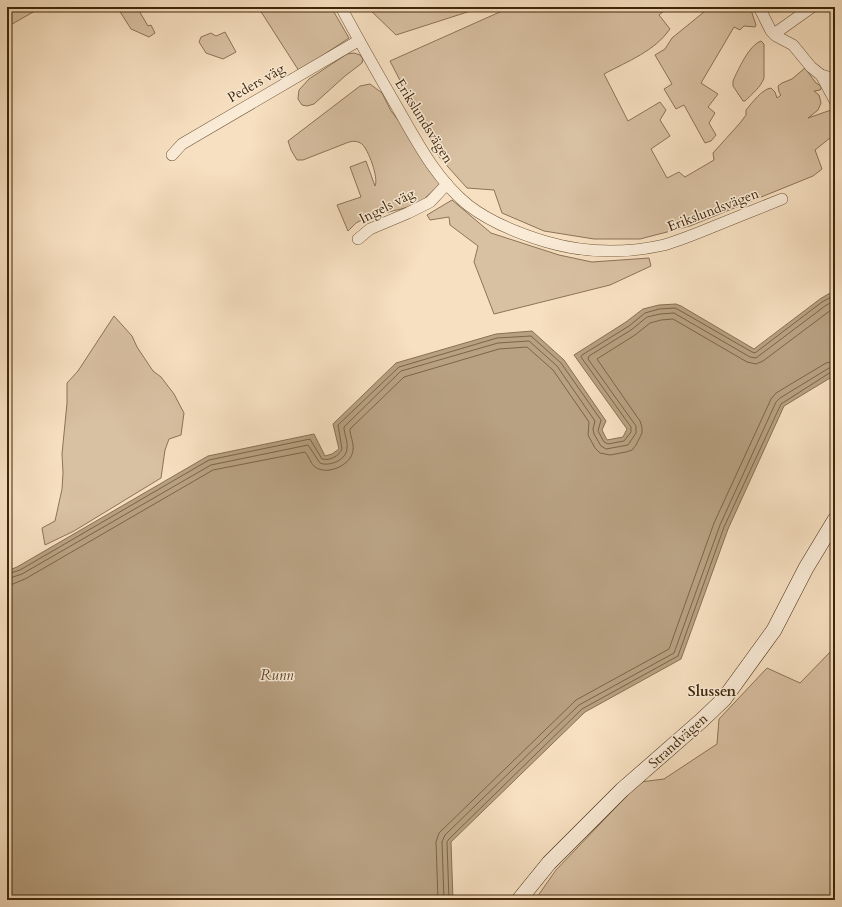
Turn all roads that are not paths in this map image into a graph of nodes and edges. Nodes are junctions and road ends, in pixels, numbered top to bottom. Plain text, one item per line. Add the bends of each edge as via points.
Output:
1 (341, 7) edge
2 (759, 7) edge
3 (812, 7) edge
4 (774, 34) junction
5 (358, 41) junction
6 (821, 75) junction
7 (835, 79) edge
8 (835, 101) edge
9 (172, 155) dead end
10 (447, 184) junction
11 (782, 199) dead end
12 (358, 239) dead end
13 (835, 520) edge
14 (519, 900) edge

1 - 5 street, Erikslundsvägen
2 - 4 street
3 - 4 street
4 - 6 street via 793,45
5 - 9 street, Peders väg via 182,144
5 - 10 street, Erikslundsvägen via 425,156
6 - 7 street
6 - 8 street
10 - 11 street, Erikslundsvägen via 467,204 506,226 534,238 567,247 598,251 632,250 664,245
10 - 12 street, Ingels väg via 430,202 370,229
13 - 14 street, Strandvägen via 806,568 774,630 727,695 622,790 549,863

